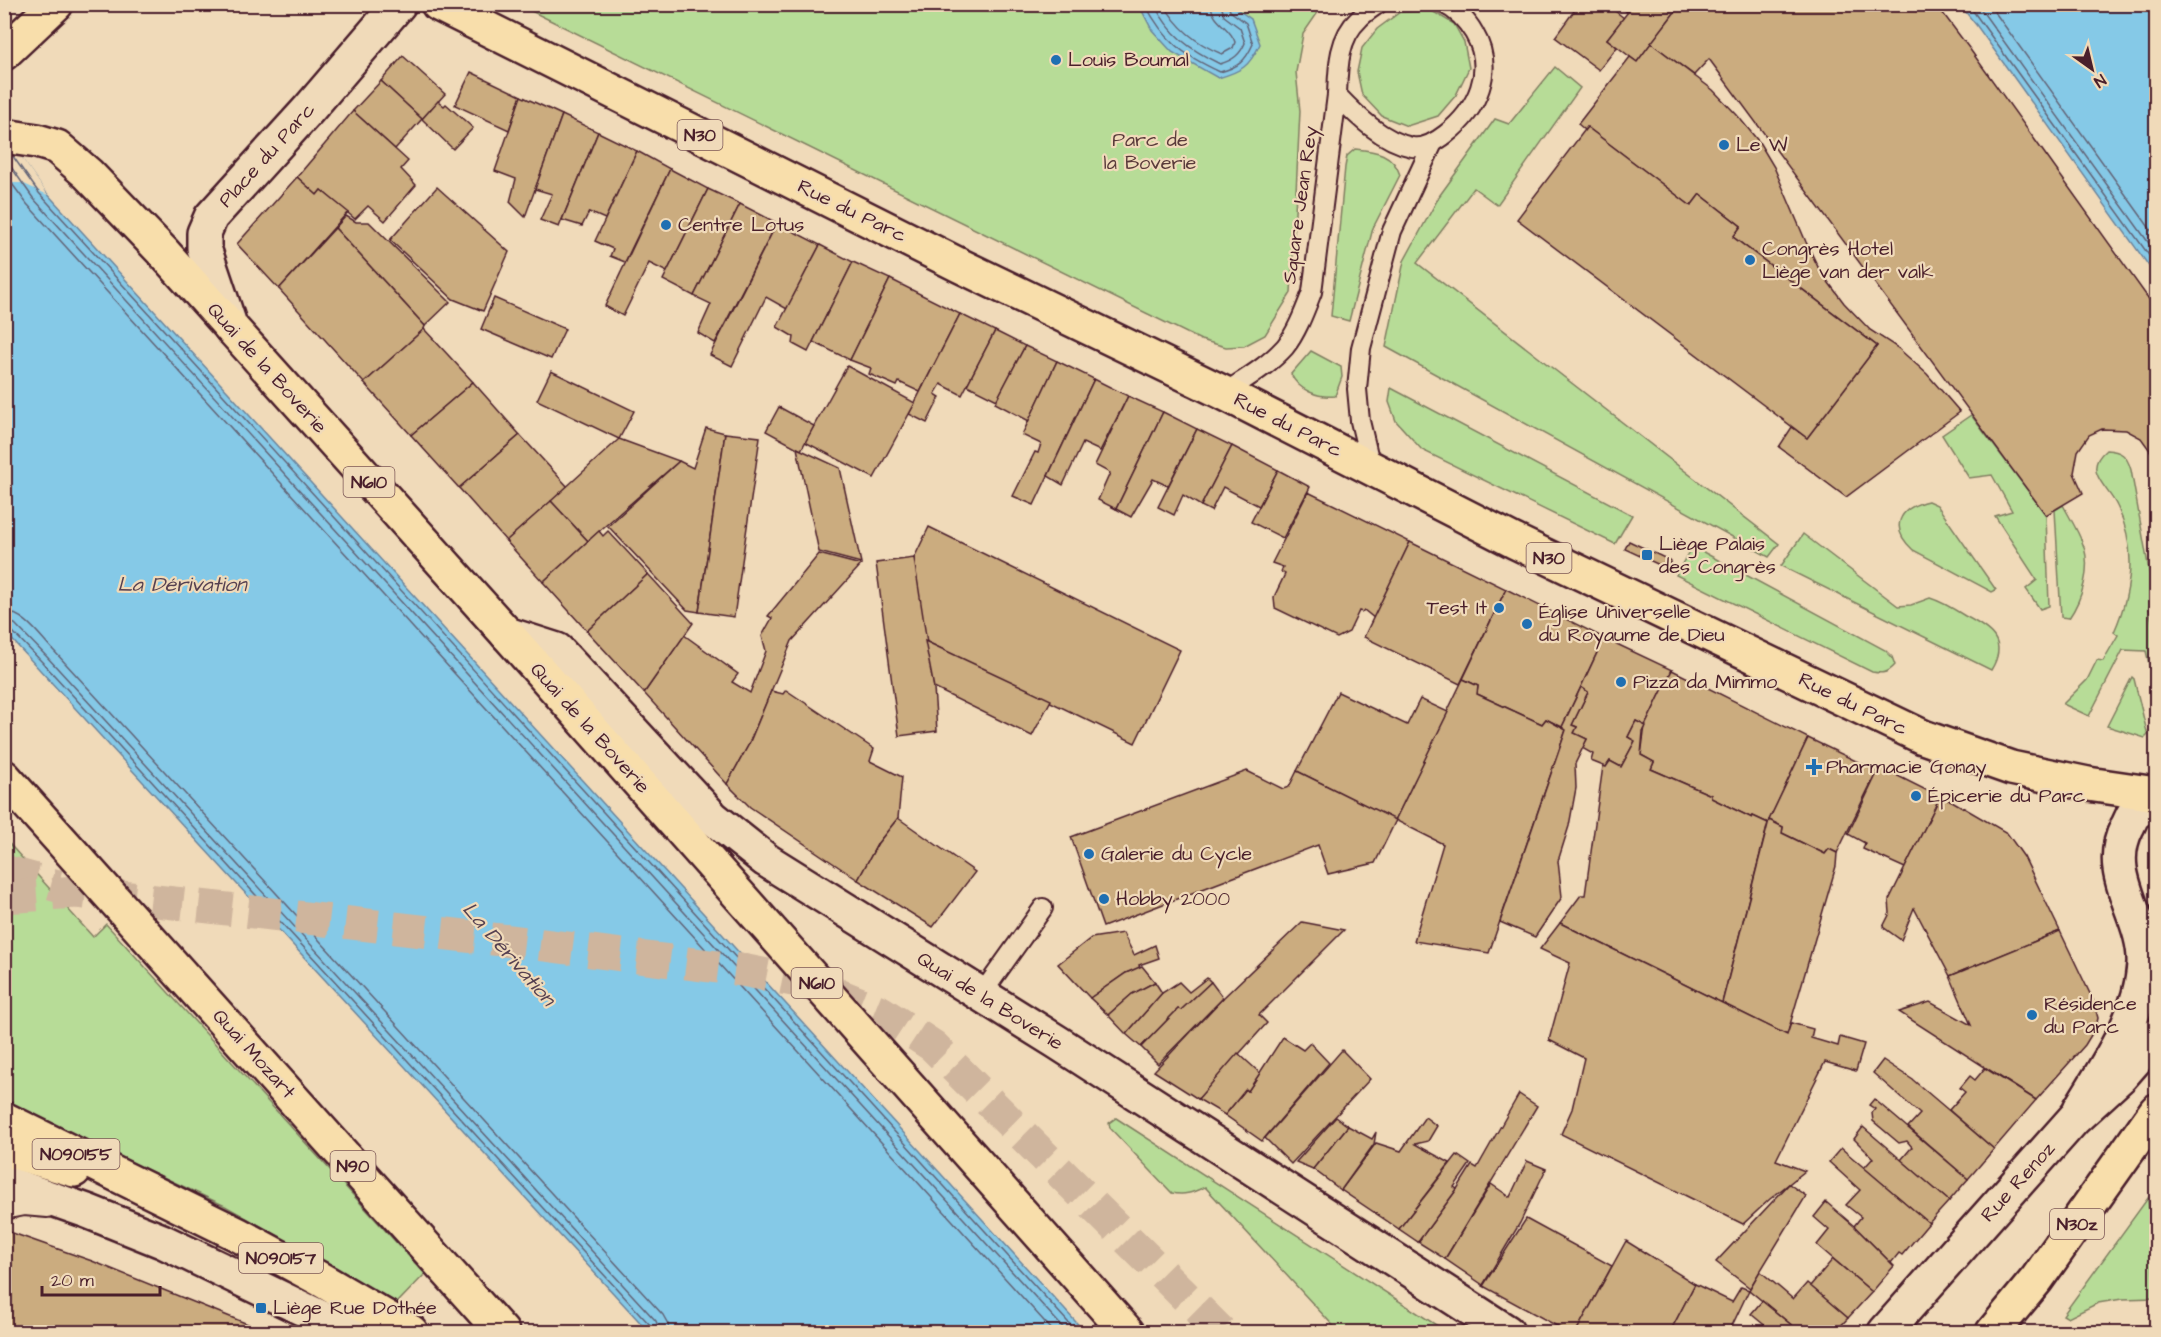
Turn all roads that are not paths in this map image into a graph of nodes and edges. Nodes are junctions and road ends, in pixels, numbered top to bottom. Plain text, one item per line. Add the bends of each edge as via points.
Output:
1 (56, 4) edge
2 (399, 4) edge
3 (438, 4) edge
4 (1378, 4) edge
5 (1444, 4) edge
6 (4, 53) edge
7 (1337, 95) junction
8 (4, 136) edge
9 (1433, 143) junction
10 (231, 329) junction
11 (1224, 393) junction
12 (1371, 467) junction
13 (507, 634) junction
14 (4, 777) edge
15 (2157, 794) edge
16 (2157, 800) edge
17 (1043, 908) dead end
18 (981, 995) junction
19 (2157, 1036) edge
20 (2157, 1111) edge
21 (4, 1119) edge
22 (2074, 1119) junction
23 (4, 1149) edge
24 (4, 1182) edge
25 (148, 1190) junction
26 (4, 1210) edge
27 (87, 1211) junction
28 (351, 1332) edge
29 (411, 1332) edge
30 (502, 1332) edge
31 (1126, 1332) edge
32 (1507, 1332) edge
33 (1885, 1332) edge
34 (1993, 1332) edge

1 - 6 main road
2 - 10 street, Place du Parc via 211,217 204,233 204,248
3 - 11 main road, Rue du Parc / N30
4 - 7 lane, Square Jean Rey via 1357,20 1343,43
5 - 9 lane via 1467,22 1479,41 1484,63 1482,85 1473,105 1459,123
7 - 9 lane via 1361,121 1388,137 1413,147
7 - 11 lane, Square Jean Rey via 1312,292 1303,316 1285,346
8 - 10 main road, Quai de la Boverie / N610 via 57,147 164,253
9 - 12 lane via 1392,231 1361,348 1358,400
10 - 13 main road, Quai de la Boverie / N610
11 - 12 main road, Rue du Parc / N30
12 - 15 main road, Rue du Parc / N30 via 1514,541 1923,737 2011,768
13 - 18 street, Quai de la Boverie via 556,651 713,818 766,860
13 - 31 main road, Quai de la Boverie / N610
14 - 30 main road, Quai Mozart / N90
16 - 22 street via 2133,815 2121,839 2122,884 2143,941 2144,964 2136,1008
17 - 18 lane
18 - 32 street, Quai de la Boverie
19 - 22 street, Rue Renoz
20 - 34 main road, N30z via 2037,1279
21 - 25 main road, N090155
22 - 33 street, Rue Renoz
23 - 25 main road, N090157
24 - 27 street
25 - 29 main road, N090157 via 248,1239
26 - 27 lane via 24,1206
27 - 28 street via 162,1241

